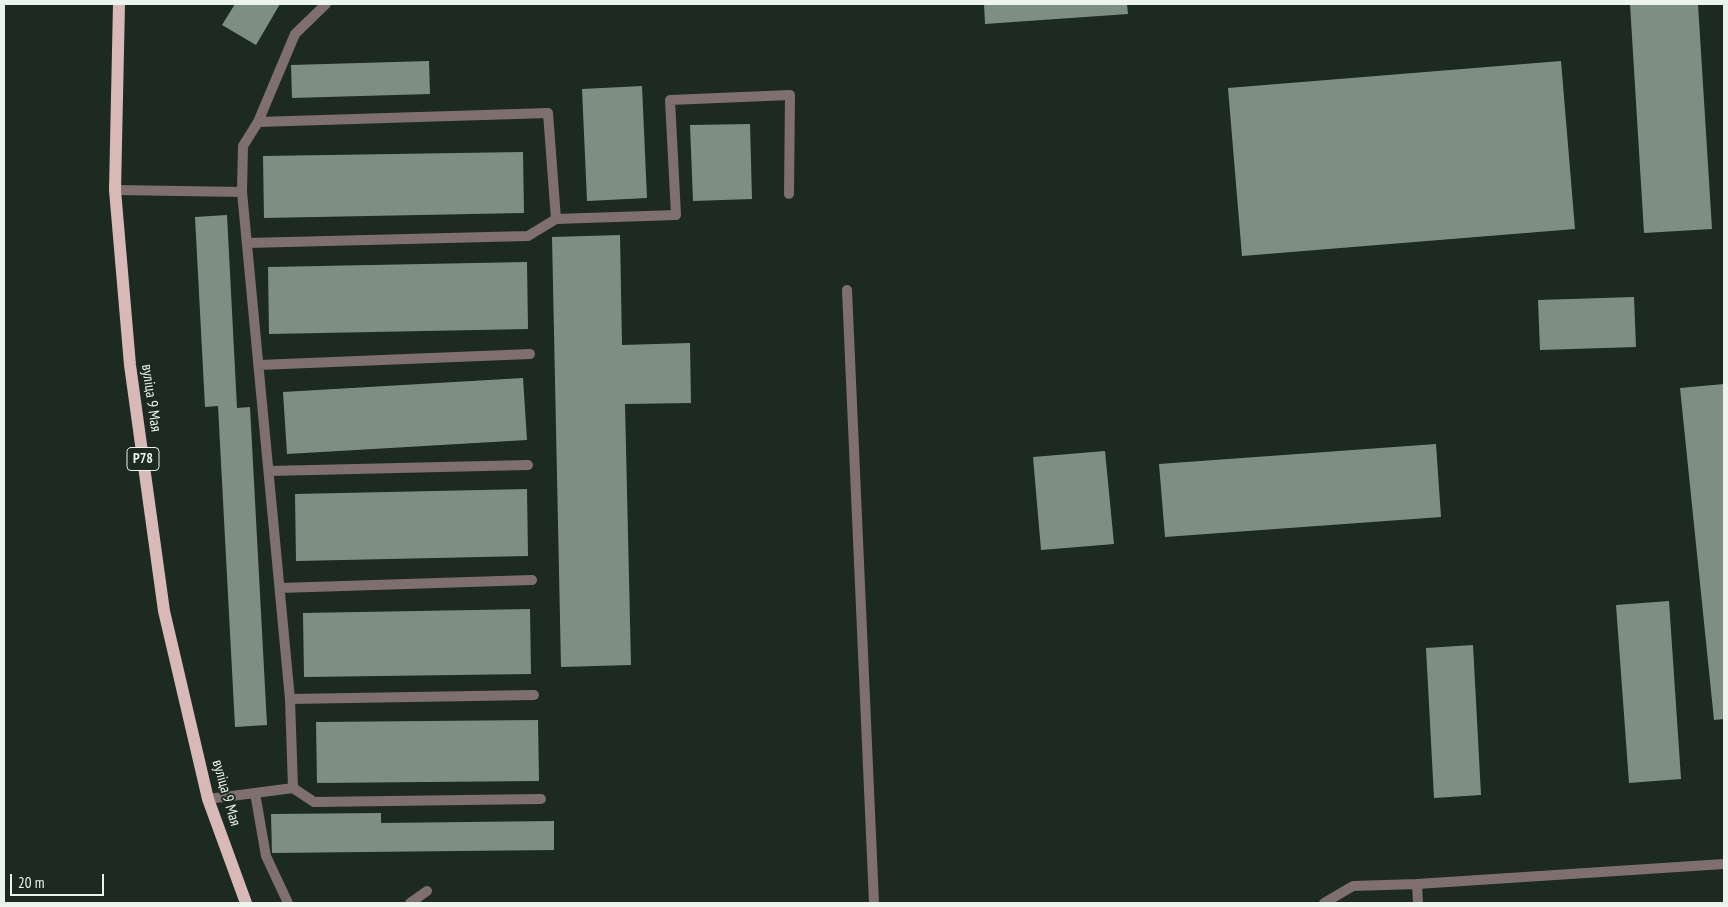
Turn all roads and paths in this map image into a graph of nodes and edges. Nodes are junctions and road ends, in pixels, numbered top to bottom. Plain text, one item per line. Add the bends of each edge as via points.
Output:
1 (119, 4) edge
2 (326, 4) edge
3 (258, 122) junction
4 (114, 190) junction
5 (242, 192) junction
6 (789, 194) dead end
7 (556, 219) junction
8 (247, 243) junction
9 (847, 290) dead end
10 (530, 354) dead end
11 (259, 365) junction
12 (528, 465) dead end
13 (269, 471) junction
14 (532, 580) dead end
15 (280, 588) junction
16 (534, 695) dead end
17 (290, 699) junction
18 (293, 788) junction
19 (255, 793) junction
20 (208, 799) junction
21 (541, 799) dead end
22 (1724, 864) edge
23 (1417, 884) junction
24 (427, 891) dead end
25 (246, 903) edge
26 (288, 903) edge
27 (410, 903) edge
28 (874, 903) edge
29 (1324, 903) edge
30 (1418, 903) edge

1 - 4 main road, вуліца 9 Мая / Р78
2 - 3 lane via 295,34
3 - 5 lane via 243,146
3 - 7 lane via 548,113
4 - 5 lane
4 - 20 main road, вуліца 9 Мая / Р78 via 130,365 164,611
5 - 8 lane
6 - 7 lane via 790,95 670,100 676,216
7 - 8 lane via 528,236
8 - 11 lane
9 - 28 lane
10 - 11 lane
11 - 13 lane
12 - 13 lane
13 - 15 lane
14 - 15 lane
15 - 17 lane
16 - 17 lane
17 - 18 lane
18 - 19 lane
18 - 21 lane via 314,802
19 - 20 lane
19 - 26 lane via 266,856
20 - 25 main road, вуліца 9 Мая / Р78
22 - 23 lane
23 - 29 lane via 1353,886
23 - 30 lane
24 - 27 lane

